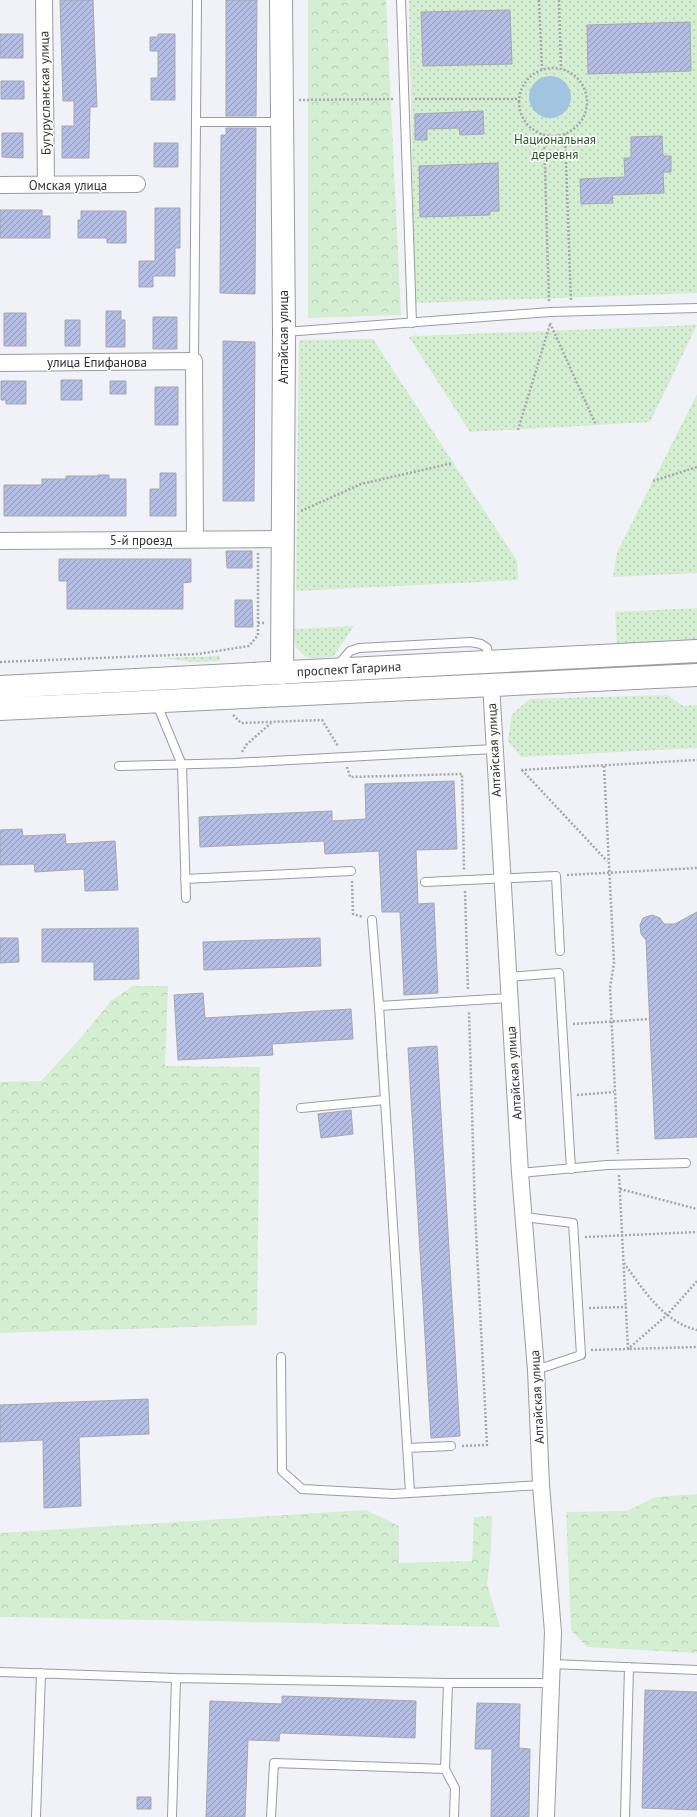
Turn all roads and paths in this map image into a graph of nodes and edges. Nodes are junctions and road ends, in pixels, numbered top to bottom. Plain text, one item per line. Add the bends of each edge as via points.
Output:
1 (44, 0) edge
2 (197, 0) edge
3 (281, 0) edge
4 (401, 0) edge
5 (539, 0) edge
6 (559, 0) edge
7 (542, 69) junction
8 (562, 69) junction
9 (196, 122) junction
10 (282, 122) junction
11 (565, 134) junction
12 (544, 135) junction
13 (137, 184) dead end
14 (0, 185) edge
15 (46, 185) junction
16 (697, 308) edge
17 (550, 312) junction
18 (571, 312) junction
19 (412, 323) junction
20 (284, 332) junction
21 (194, 361) junction
22 (0, 363) edge
23 (596, 425) dead end
24 (518, 430) dead end
25 (453, 463) dead end
26 (697, 467) edge
27 (653, 481) dead end
28 (282, 529) junction
29 (195, 539) junction
30 (258, 539) junction
31 (0, 541) edge
32 (282, 622) junction
33 (258, 623) junction
34 (697, 651) edge
35 (490, 661) junction
36 (0, 662) edge
37 (697, 675) edge
38 (283, 684) junction
39 (491, 684) junction
40 (0, 687) edge
41 (156, 701) junction
42 (0, 709) edge
43 (232, 713) dead end
44 (271, 723) junction
45 (494, 749) junction
46 (344, 757) junction
47 (697, 760) edge
48 (235, 763) junction
49 (182, 765) junction
50 (119, 766) dead end
51 (604, 766) junction
52 (608, 861) junction
53 (697, 868) edge
54 (352, 871) joint
55 (608, 873) junction
56 (556, 876) junction
57 (185, 879) junction
58 (502, 879) junction
59 (464, 881) junction
60 (425, 882) dead end
61 (186, 898) dead end
62 (372, 920) joint
63 (560, 952) dead end
64 (508, 977) junction
65 (509, 998) junction
66 (468, 1000) junction
67 (379, 1006) junction
68 (650, 1019) dead end
69 (612, 1021) junction
70 (562, 1025) junction
71 (614, 1092) junction
72 (566, 1096) junction
73 (385, 1100) junction
74 (301, 1108) dead end
75 (686, 1162) dead end
76 (618, 1164) junction
77 (571, 1169) junction
78 (520, 1173) junction
79 (620, 1189) junction
80 (697, 1209) edge
81 (524, 1218) junction
82 (697, 1232) edge
83 (622, 1235) junction
84 (574, 1238) junction
85 (624, 1262) junction
86 (697, 1281) edge
87 (626, 1307) junction
88 (578, 1309) junction
89 (667, 1315) junction
90 (697, 1330) edge
91 (697, 1346) edge
92 (628, 1349) junction
93 (580, 1351) junction
94 (281, 1357) dead end
95 (536, 1370) junction
96 (451, 1446) joint
97 (407, 1448) junction
98 (541, 1485) junction
99 (410, 1492) junction
100 (552, 1664) junction
101 (630, 1667) junction
102 (697, 1670) edge
103 (0, 1672) edge
104 (41, 1673) junction
105 (176, 1678) junction
106 (448, 1683) junction
107 (552, 1683) junction
108 (445, 1769) junction
109 (36, 1817) edge
110 (172, 1817) edge
111 (271, 1817) edge
112 (454, 1817) edge
113 (546, 1817) edge
114 (625, 1817) edge

1 - 15 street, Бугурусланская улица
2 - 9 lane
3 - 10 main road, Алтайская улица
4 - 19 lane
5 - 7 path
6 - 8 path
7 - 8 path
7 - 12 path via 526,81 518,99 525,122 533,130
8 - 11 path via 579,80 587,98 585,113 578,126
9 - 10 lane
9 - 21 lane
10 - 20 main road, Алтайская улица
11 - 12 path
11 - 18 path
12 - 17 path
13 - 15 street, Омская улица
14 - 15 street, Омская улица
16 - 18 lane
17 - 18 lane
17 - 19 lane
19 - 20 lane
20 - 28 main road, Алтайская улица
21 - 22 street, улица Епифанова
21 - 29 street
23 - 24 path via 550,322
25 - 28 path via 361,484
26 - 27 path
28 - 30 street, 5-й проезд
28 - 32 main road, Алтайская улица
29 - 30 street, 5-й проезд
29 - 31 street, 5-й проезд
30 - 33 path
32 - 33 path
32 - 38 main road, Алтайская улица
33 - 36 path via 258,635 249,646 230,650 198,654
34 - 35 main road, проспект Гагарина
35 - 38 main road, проспект Гагарина via 333,670
35 - 39 main road, Алтайская улица
37 - 39 main road, проспект Гагарина
38 - 39 main road, проспект Гагарина
38 - 40 main road, проспект Гагарина
38 - 41 main road, проспект Гагарина
39 - 45 street, Алтайская улица
41 - 42 main road, проспект Гагарина
41 - 49 lane
43 - 44 path via 241,723
44 - 46 path via 322,720
44 - 48 path via 246,745
45 - 46 lane
45 - 58 street, Алтайская улица
46 - 48 lane
46 - 59 path via 350,777 462,774
47 - 51 path
48 - 49 lane
49 - 50 lane
49 - 57 lane
51 - 52 path
51 - 52 path via 521,770
52 - 55 path
53 - 55 path
54 - 57 lane
54 - 62 path via 353,914
55 - 56 path
55 - 69 path via 614,963 610,988
56 - 58 lane
56 - 63 lane
57 - 61 lane
58 - 59 lane
58 - 64 street, Алтайская улица
59 - 60 lane
59 - 66 path
62 - 67 lane
64 - 65 street, Алтайская улица
64 - 70 lane via 559,973
65 - 66 lane
65 - 78 street, Алтайская улица
66 - 67 lane
66 - 96 path via 475,1212 487,1445
67 - 73 lane
68 - 69 path
69 - 70 path
69 - 71 path
70 - 72 lane
71 - 72 path
71 - 76 path
72 - 77 lane
73 - 74 lane
73 - 97 lane
75 - 76 lane
76 - 77 lane
76 - 79 path
77 - 78 lane
78 - 81 street, Алтайская улица
79 - 80 path
79 - 83 path
81 - 84 lane via 573,1223
81 - 95 street, Алтайская улица
82 - 83 path
83 - 84 path
83 - 85 path
84 - 88 lane
85 - 87 path
85 - 89 path via 646,1294
86 - 89 path
87 - 88 path
87 - 92 path
88 - 93 lane
89 - 90 path
89 - 92 path
91 - 92 path
92 - 93 path
93 - 95 lane via 581,1355
94 - 99 lane via 282,1472 302,1489 393,1494
95 - 98 street, Алтайская улица
96 - 97 lane
97 - 99 lane
98 - 99 lane
98 - 100 street, Алтайская улица via 553,1632
100 - 101 lane
100 - 107 street, Алтайская улица
101 - 102 lane
101 - 114 lane
103 - 104 lane
104 - 105 lane
104 - 109 lane
105 - 106 lane
105 - 110 lane
106 - 107 lane
106 - 108 lane
107 - 113 street, Алтайская улица
108 - 111 lane via 274,1763
108 - 112 lane via 455,1788

